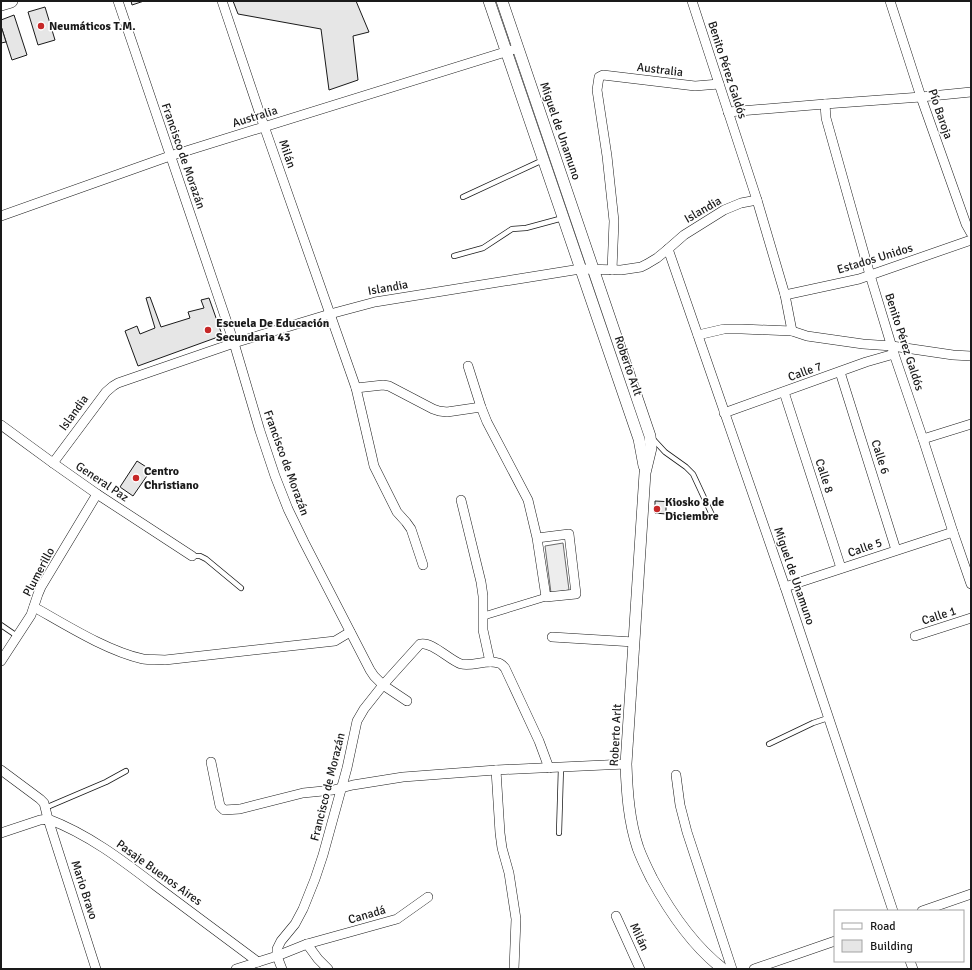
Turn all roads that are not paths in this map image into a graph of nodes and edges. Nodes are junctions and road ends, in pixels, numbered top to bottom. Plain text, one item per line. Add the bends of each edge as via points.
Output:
1 (11, 1) edge
2 (118, 1) edge
3 (222, 1) edge
4 (489, 1) edge
5 (502, 1) edge
6 (692, 1) edge
7 (890, 1) edge
8 (1, 4) edge
9 (518, 48) junction
10 (507, 52) junction
11 (719, 84) junction
12 (971, 92) edge
13 (921, 97) junction
14 (825, 104) junction
15 (728, 112) junction
16 (264, 126) junction
17 (170, 156) junction
18 (544, 160) junction
19 (463, 196) dead end
20 (757, 200) junction
21 (1, 216) edge
22 (563, 218) junction
23 (971, 233) edge
24 (971, 240) edge
25 (668, 249) junction
26 (454, 256) dead end
27 (581, 269) junction
28 (593, 270) junction
29 (612, 270) junction
30 (870, 275) junction
31 (785, 295) junction
32 (330, 314) junction
33 (792, 331) junction
34 (698, 335) junction
35 (234, 343) junction
36 (893, 350) junction
37 (971, 356) edge
38 (468, 366) dead end
39 (840, 372) junction
40 (356, 388) junction
41 (784, 392) junction
42 (481, 407) junction
43 (724, 413) junction
44 (971, 424) edge
45 (1, 425) edge
46 (650, 436) junction
47 (923, 439) junction
48 (53, 463) junction
49 (645, 473) junction
50 (97, 494) junction
51 (461, 500) dead end
52 (713, 517) dead end
53 (953, 532) junction
54 (538, 538) junction
55 (896, 550) junction
56 (192, 556) joint
57 (423, 566) dead end
58 (841, 568) junction
59 (971, 584) edge
60 (784, 587) junction
61 (241, 588) dead end
62 (546, 598) junction
63 (34, 607) junction
64 (484, 616) junction
65 (971, 618) edge
66 (1, 625) edge
67 (350, 632) junction
68 (17, 636) junction
69 (915, 636) dead end
70 (552, 637) dead end
71 (634, 642) junction
72 (1, 661) edge
73 (490, 662) junction
74 (383, 685) junction
75 (407, 701) dead end
76 (828, 718) junction
77 (768, 744) dead end
78 (211, 762) dead end
79 (626, 764) junction
80 (561, 767) junction
81 (549, 768) junction
82 (1, 770) edge
83 (496, 770) junction
84 (126, 771) dead end
85 (676, 775) dead end
86 (341, 789) junction
87 (45, 808) junction
88 (48, 819) junction
89 (1, 833) edge
90 (559, 833) dead end
91 (971, 894) edge
92 (428, 897) dead end
93 (893, 910) edge
94 (925, 910) edge
95 (616, 916) dead end
96 (834, 941) edge
97 (307, 944) junction
98 (277, 956) junction
99 (258, 962) junction
100 (96, 969) edge
101 (236, 969) edge
102 (282, 969) edge
103 (328, 969) edge
104 (514, 969) edge
105 (640, 969) edge
106 (723, 969) edge
107 (732, 969) edge
108 (754, 969) edge

1 - 8 main road
2 - 17 street, Francisco de Morazán
3 - 16 street, Milán
4 - 10 street, Miguel de Unamuno
5 - 9 street, Miguel de Unamuno
6 - 11 street, Benito Pérez Galdós
7 - 13 street, Pío Baroja
9 - 10 street, Australia
9 - 28 street, Miguel de Unamuno
10 - 16 street, Australia
10 - 18 street, Miguel de Unamuno
11 - 15 street, Benito Pérez Galdós
11 - 29 street, Australia via 695,86 603,75 599,77 597,90 614,221
12 - 13 street
13 - 14 street
13 - 23 street, Pío Baroja
14 - 15 street
14 - 30 street, Benito Pérez Galdós via 826,118
15 - 20 street, Benito Pérez Galdós
16 - 17 street, Australia
16 - 32 street, Milán
17 - 21 street, Australia
17 - 35 street, Francisco de Morazán
18 - 19 lane
18 - 22 street, Miguel de Unamuno
20 - 25 street, Islandia via 724,210 684,235
20 - 31 street, Benito Pérez Galdós
22 - 26 lane via 512,229 483,248
22 - 27 street, Miguel de Unamuno
24 - 30 street, Estados Unidos
25 - 29 street, Islandia via 641,267
25 - 34 street, Miguel de Unamuno
27 - 28 street, Islandia
27 - 32 street, Islandia via 375,302
27 - 49 street, Roberto Arlt via 639,439
28 - 29 street, Islandia
28 - 46 street, Roberto Arlt
30 - 31 street, Estados Unidos
30 - 36 street, Benito Pérez Galdós
31 - 33 street, Benito Pérez Galdós
32 - 35 street, Islandia
32 - 40 street, Milán
33 - 34 street via 724,329
33 - 36 street via 807,336
34 - 43 street, Miguel de Unamuno
35 - 48 street, Islandia via 113,386
35 - 67 street, Francisco de Morazán via 260,431 288,509
36 - 37 street
36 - 39 street, Calle 7
36 - 47 street, Benito Pérez Galdós
38 - 42 street
39 - 41 street, Calle 7
39 - 55 street, Calle 6
40 - 42 street via 390,386 433,409 447,412
40 - 57 street, Milán via 374,466 397,512 411,529
41 - 43 street, Calle 7
41 - 58 street, Calle 8
42 - 54 street via 528,500
43 - 60 street, Miguel de Unamuno
44 - 47 street
45 - 48 street, General Paz
46 - 49 street, Roberto Arlt via 651,448
46 - 52 lane via 665,452 693,474
47 - 53 street, Benito Pérez Galdós
48 - 50 street, General Paz
49 - 71 street, Roberto Arlt
50 - 56 street, General Paz
50 - 63 street, Plumerillo via 42,587
51 - 64 street via 481,582
53 - 55 street, Calle 5
53 - 59 street, Benito Pérez Galdós
54 - 62 street
54 - 62 street via 569,534 576,594
55 - 58 street, Calle 5
56 - 61 lane via 206,559
58 - 60 street, Calle 5
60 - 76 street, Miguel de Unamuno
62 - 64 street
63 - 67 street via 98,642 145,659 165,660 335,641
63 - 68 street, Plumerillo
64 - 73 street via 483,630
65 - 69 street, Calle 1
66 - 68 lane
67 - 74 street, Francisco de Morazán via 374,676
68 - 72 street, Plumerillo
70 - 71 street
71 - 79 street, Roberto Arlt
73 - 74 street via 464,665 423,643 416,647
73 - 81 street via 498,663 505,668
74 - 75 street
74 - 86 street, Francisco de Morazán via 357,721
76 - 77 lane
76 - 93 street, Miguel de Unamuno
78 - 86 street via 220,806 224,810 240,809 303,793
79 - 80 street
79 - 106 street, Roberto Arlt via 631,820 645,864 665,901 695,943
80 - 81 street
80 - 90 lane
81 - 83 street
82 - 87 street via 40,799
83 - 86 street via 403,778
83 - 104 street via 502,848 509,873 516,919
84 - 87 lane
85 - 107 street via 687,832
86 - 98 street, Francisco de Morazán via 315,879 295,924 277,949
87 - 88 street
88 - 89 street
88 - 99 street, Pasaje Buenos Aires via 63,824 112,853
88 - 100 street, Mario Bravo
91 - 94 street
92 - 97 street, Canadá via 397,919
95 - 105 street, Milán
96 - 108 street
97 - 98 street, Canadá
97 - 103 street
98 - 99 street
98 - 102 street
99 - 101 street

